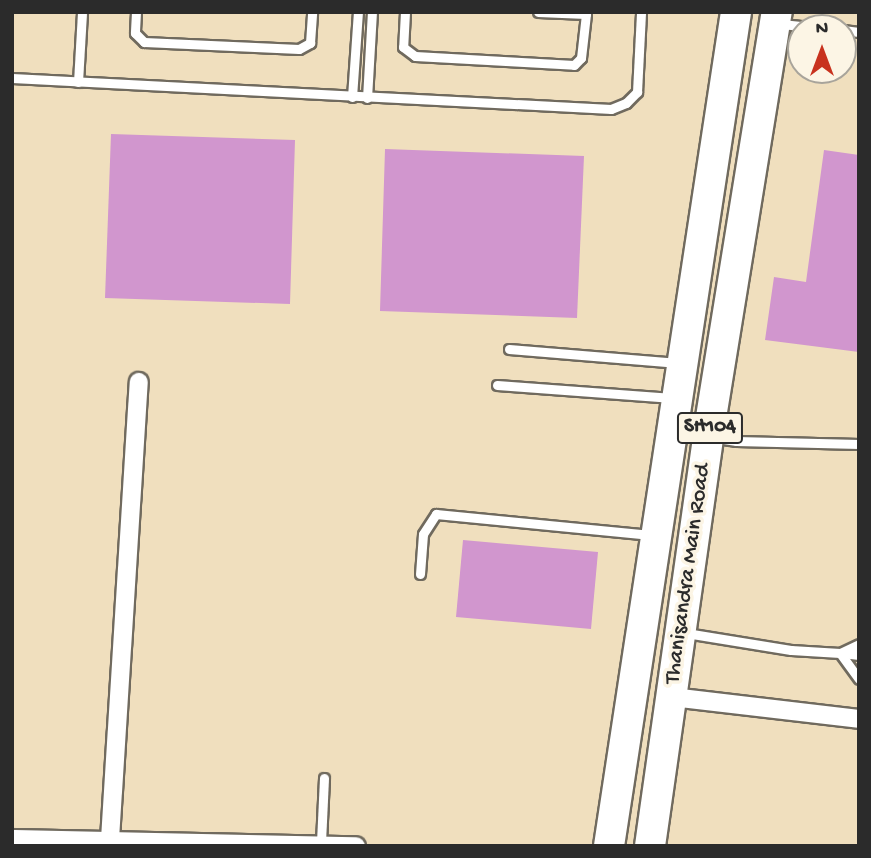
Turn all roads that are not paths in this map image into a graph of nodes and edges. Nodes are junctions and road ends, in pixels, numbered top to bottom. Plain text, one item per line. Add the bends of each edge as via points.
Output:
1 (82, 12) edge
2 (136, 12) edge
3 (312, 12) edge
4 (358, 12) edge
5 (372, 12) edge
6 (405, 12) edge
7 (538, 12) edge
8 (641, 12) edge
9 (736, 12) edge
10 (586, 13) edge
11 (777, 18) edge
12 (12, 78) edge
13 (78, 82) junction
14 (352, 97) junction
15 (367, 98) junction
16 (509, 349) dead end
17 (680, 363) junction
18 (139, 382) dead end
19 (497, 385) dead end
20 (674, 398) junction
21 (672, 432) junction
22 (708, 436) junction
23 (859, 444) edge
24 (656, 535) junction
25 (420, 574) dead end
26 (684, 633) junction
27 (859, 644) edge
28 (840, 653) junction
29 (859, 655) edge
30 (859, 679) edge
31 (672, 697) junction
32 (859, 719) edge
33 (324, 778) dead end
34 (12, 839) edge
35 (110, 839) junction
36 (321, 842) junction
37 (136, 843) edge
38 (356, 846) edge
39 (609, 846) edge
40 (650, 846) edge

1 - 13 lane
2 - 3 lane via 135,33 145,41 299,49 310,43
4 - 14 lane
5 - 15 lane
6 - 10 lane via 403,47 415,56 563,67 581,58
7 - 10 lane
8 - 15 lane via 637,92 611,109
9 - 17 main road, Thanisandra Main Road / SH104
11 - 22 main road, Thanisandra Main Road / SH104
12 - 13 lane
13 - 14 lane
14 - 15 lane
16 - 17 lane
17 - 20 main road, Thanisandra Main Road / SH104
18 - 35 street
19 - 20 lane
20 - 21 main road, Thanisandra Main Road / SH104
21 - 22 lane
21 - 24 main road, Thanisandra Main Road / SH104
22 - 23 lane
22 - 26 main road, Thanisandra Main Road / SH104
24 - 25 lane via 436,514 423,534
24 - 39 main road, Thanisandra Main Road / SH104
26 - 28 lane
26 - 31 main road, Thanisandra Main Road / SH104
27 - 28 lane
28 - 29 lane
28 - 30 lane
31 - 32 street
31 - 40 main road, Thanisandra Main Road / SH104
33 - 36 lane
34 - 35 street
35 - 37 street
36 - 37 street
36 - 38 street

